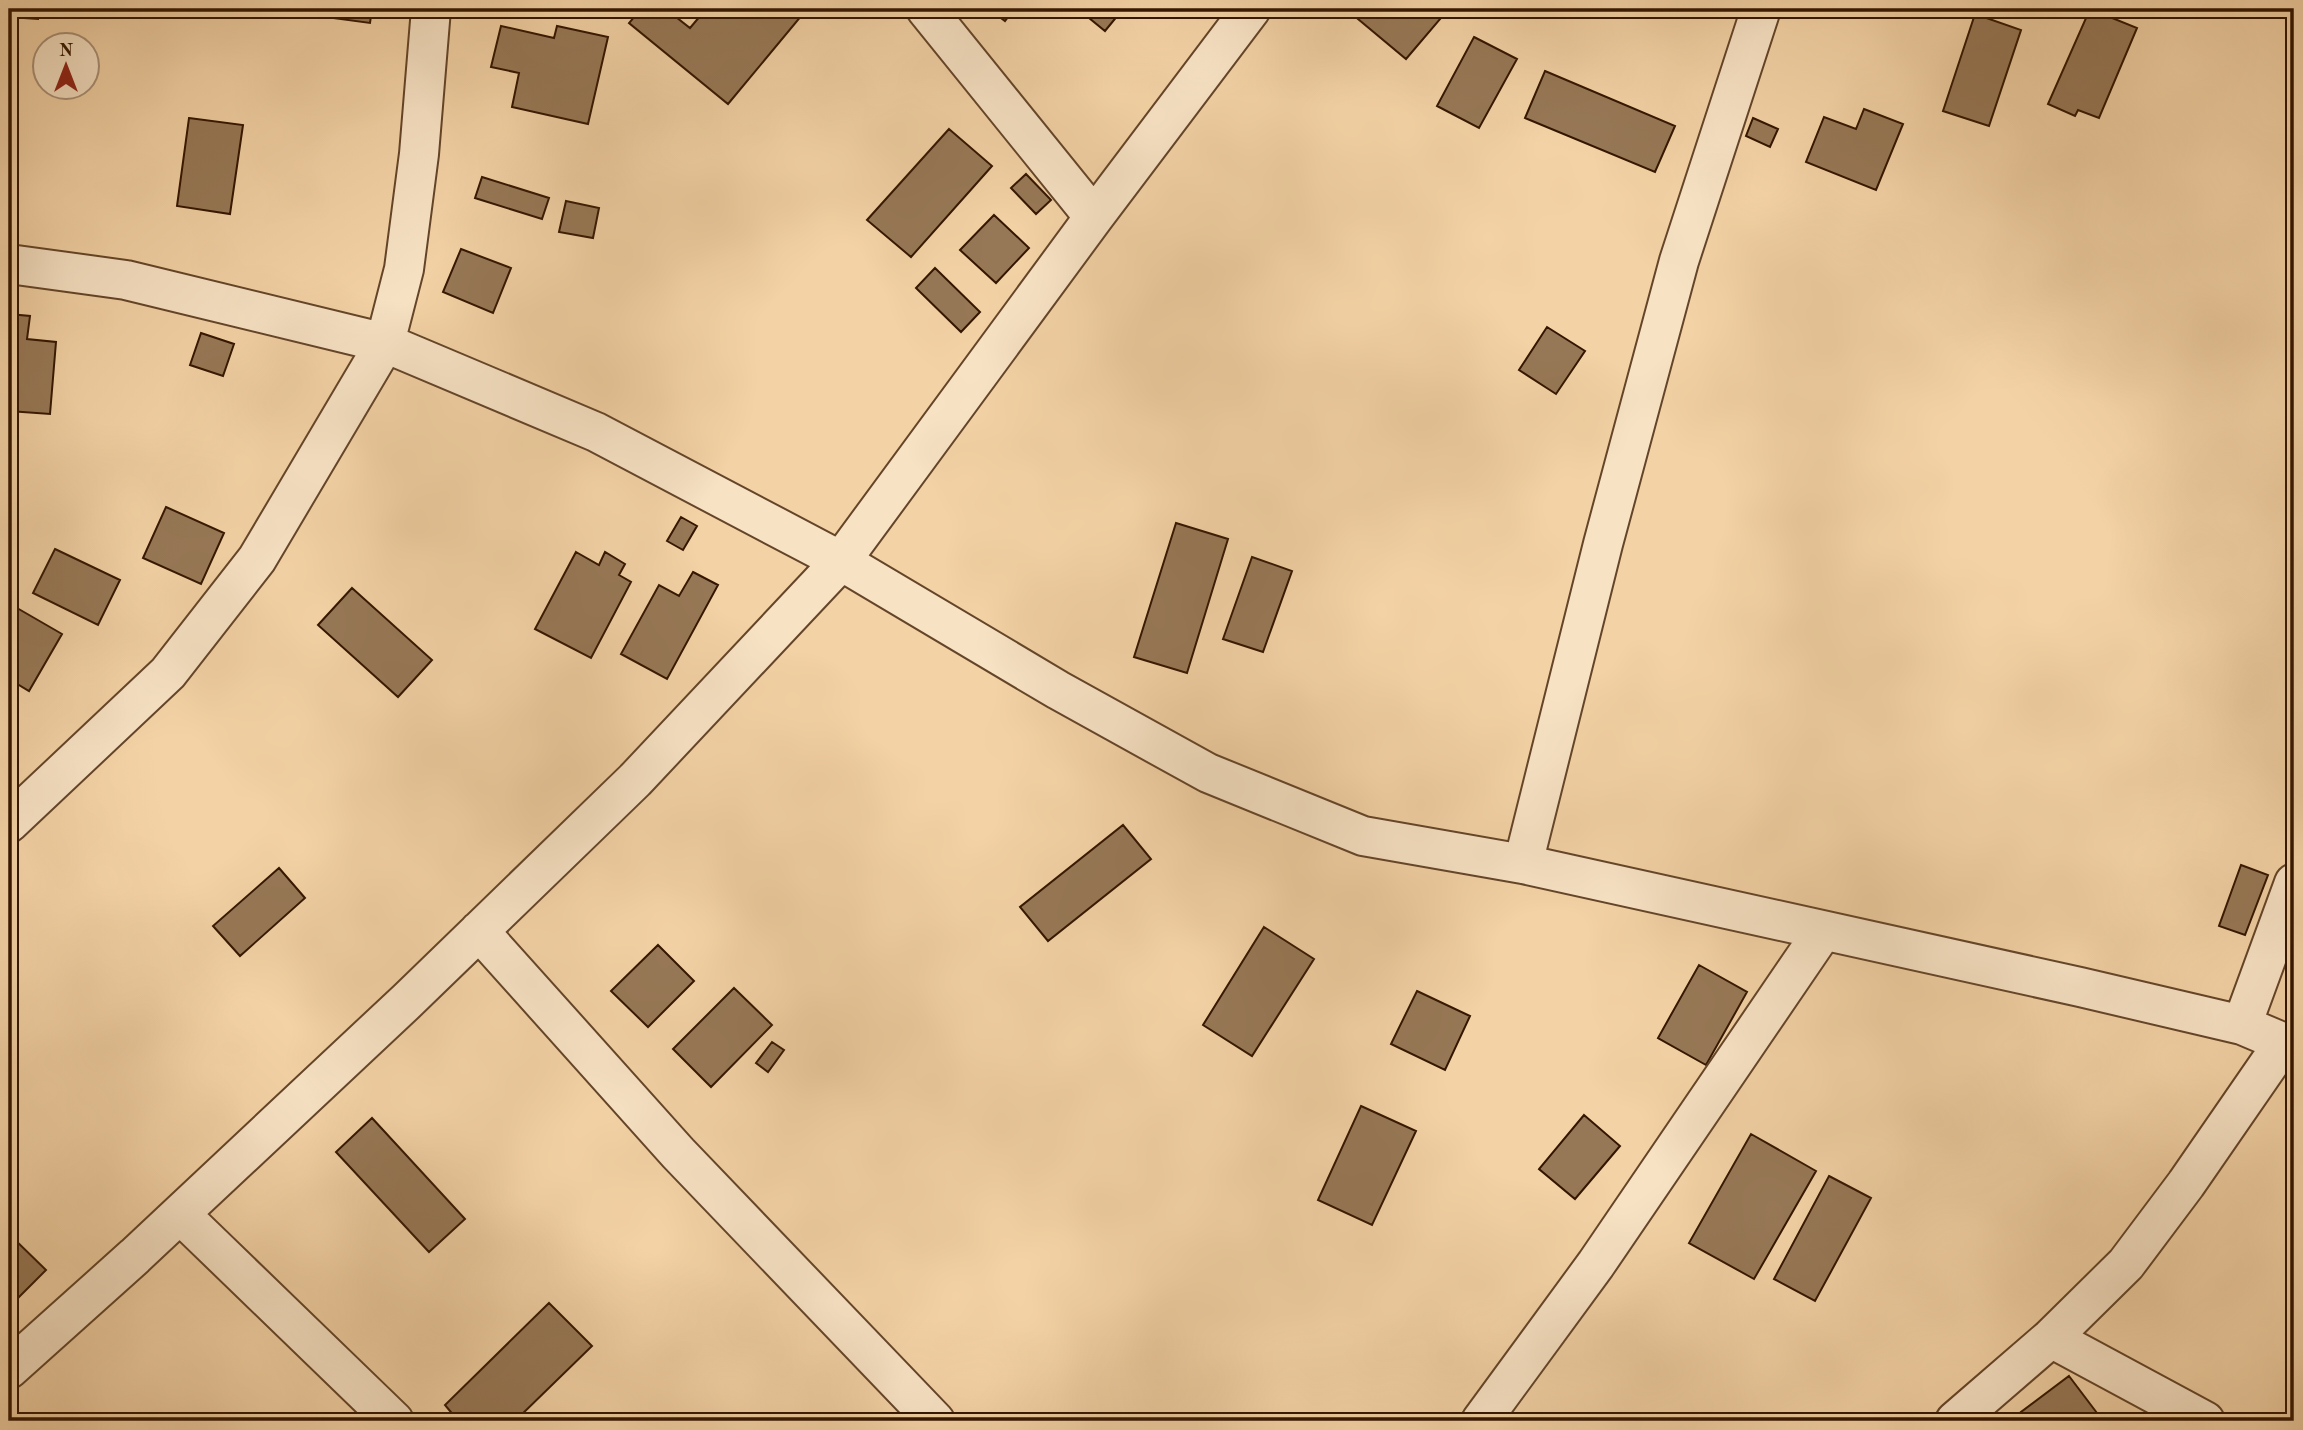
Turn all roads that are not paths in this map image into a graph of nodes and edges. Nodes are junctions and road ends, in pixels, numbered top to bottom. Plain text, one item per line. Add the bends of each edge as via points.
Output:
1 (431, 9) edge
2 (926, 9) edge
3 (1251, 9) edge
4 (1761, 9) edge
5 (1094, 218) junction
6 (9, 264) edge
7 (386, 343) junction
8 (841, 561) junction
9 (9, 823) edge
10 (1523, 864) junction
11 (2294, 883) edge
12 (479, 931) junction
13 (1823, 931) junction
14 (2242, 1025) junction
15 (2289, 1044) edge
16 (180, 1214) junction
17 (2051, 1338) junction
18 (9, 1368) edge
19 (394, 1421) edge
20 (935, 1421) edge
21 (1481, 1421) edge
22 (1955, 1421) edge
23 (2205, 1421) edge

1 - 7 street via 406,256
2 - 5 street
3 - 5 street
4 - 10 street via 1679,261
5 - 8 street
6 - 7 street via 126,280
7 - 8 street via 596,432
7 - 9 street via 257,559 168,673
8 - 10 street via 1208,773 1363,836
8 - 12 street via 635,780
10 - 13 street
11 - 14 street
12 - 16 street
12 - 20 street via 678,1153
13 - 14 street
13 - 21 street via 1596,1264
14 - 15 street
15 - 17 street via 2126,1264
16 - 18 street
16 - 19 street
17 - 22 street
17 - 23 street

